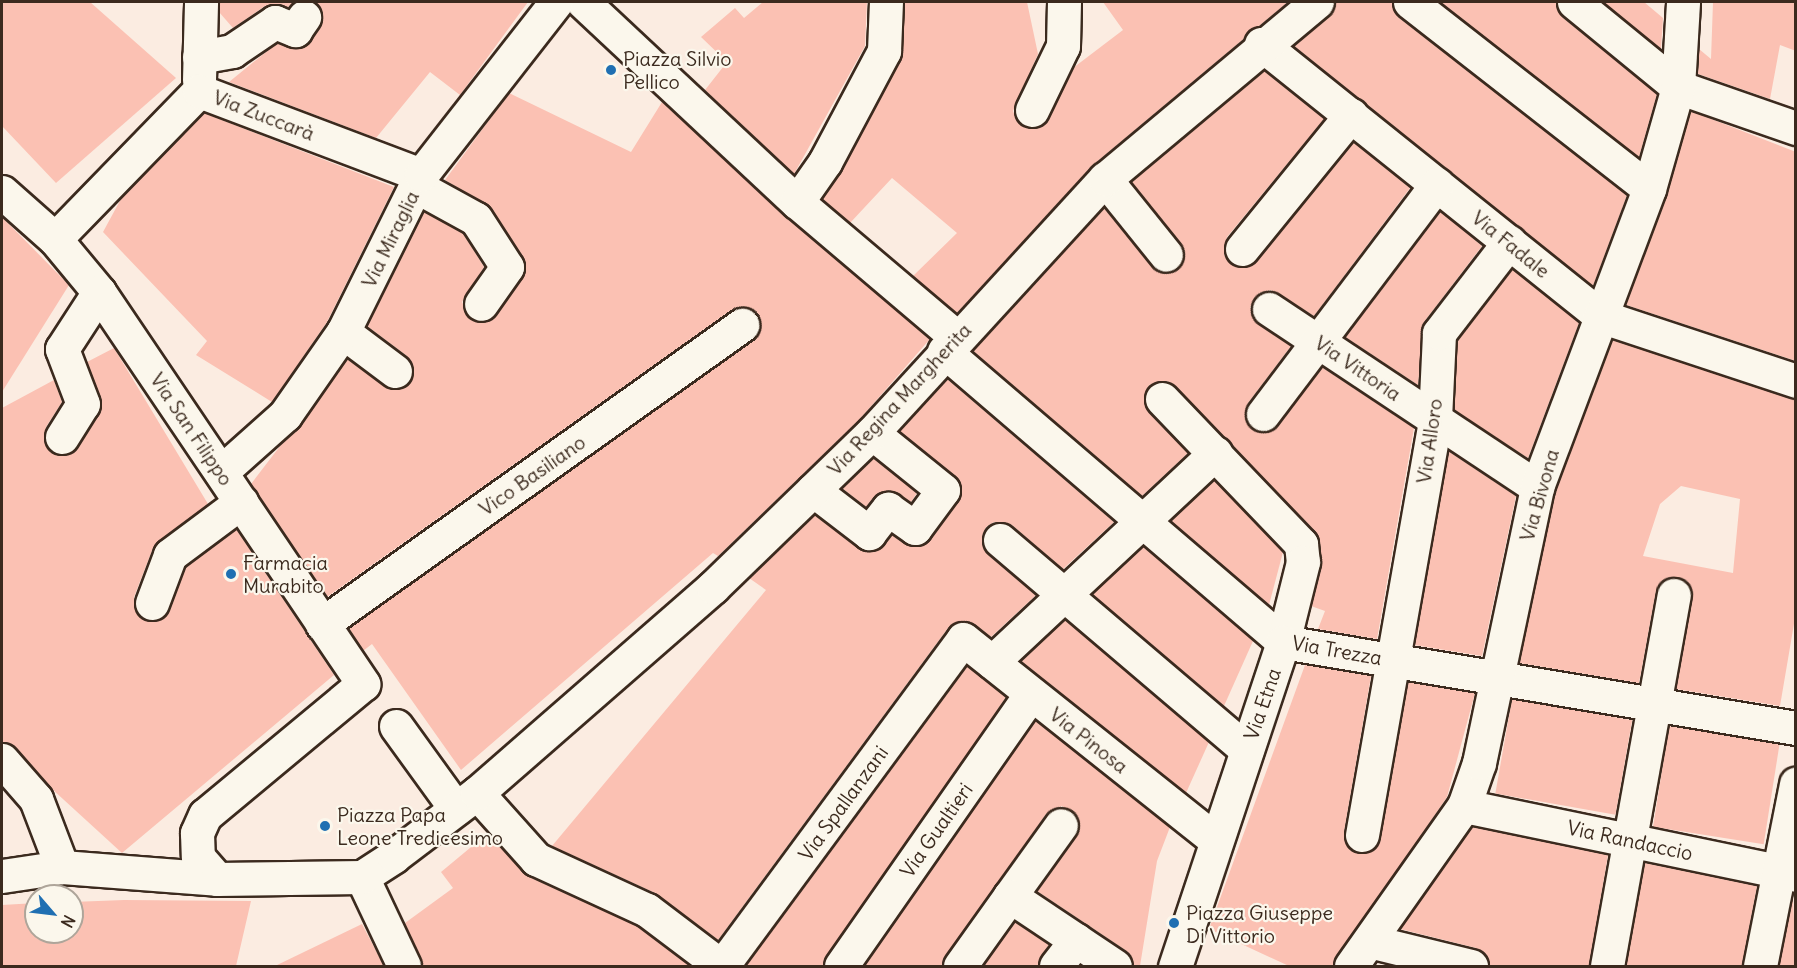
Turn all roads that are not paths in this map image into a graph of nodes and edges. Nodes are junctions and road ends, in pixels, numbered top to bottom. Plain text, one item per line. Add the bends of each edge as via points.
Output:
1 (201, 2) edge
2 (556, 2) edge
3 (583, 2) edge
4 (886, 2) edge
5 (1064, 2) edge
6 (1317, 2) edge
7 (1410, 2) edge
8 (1574, 2) edge
9 (1683, 2) edge
10 (304, 17) dead end
11 (1261, 44) junction
12 (199, 57) junction
13 (1678, 87) junction
14 (199, 91) junction
15 (1032, 110) dead end
16 (1351, 115) junction
17 (1796, 128) edge
18 (1105, 179) junction
19 (418, 181) junction
20 (1437, 184) junction
21 (1649, 189) junction
22 (2, 192) edge
23 (797, 202) junction
24 (56, 239) junction
25 (1509, 243) junction
26 (1242, 249) dead end
27 (1166, 255) dead end
28 (99, 292) junction
29 (482, 304) dead end
30 (1269, 309) dead end
31 (1600, 316) junction
32 (742, 325) dead end
33 (344, 332) junction
34 (1316, 340) junction
35 (950, 344) junction
36 (395, 371) dead end
37 (1796, 381) edge
38 (1162, 399) dead end
39 (1263, 414) dead end
40 (1435, 419) junction
41 (872, 433) junction
42 (62, 437) dead end
43 (1215, 453) junction
44 (221, 471) junction
45 (1537, 487) junction
46 (813, 490) junction
47 (241, 502) junction
48 (1141, 522) junction
49 (1000, 540) dead end
50 (1063, 595) junction
51 (1674, 595) dead end
52 (152, 603) dead end
53 (322, 624) junction
54 (963, 639) joint
55 (1284, 642) junction
56 (1394, 660) junction
57 (992, 662) junction
58 (1495, 678) junction
59 (1031, 694) junction
60 (1655, 705) junction
61 (396, 726) dead end
62 (1796, 728) edge
63 (1247, 750) junction
64 (2, 760) edge
65 (1796, 784) edge
66 (467, 801) junction
67 (1464, 806) junction
68 (1061, 825) dead end
69 (1362, 835) dead end
70 (1216, 840) junction
71 (1630, 840) junction
72 (62, 867) junction
73 (1787, 873) edge
74 (2, 876) edge
75 (362, 877) junction
76 (217, 879) junction
77 (1011, 896) junction
78 (1076, 940) junction
79 (1373, 942) junction
80 (404, 966) edge
81 (722, 966) edge
82 (841, 966) edge
83 (960, 966) edge
84 (1056, 966) edge
85 (1115, 966) edge
86 (1174, 966) edge
87 (1351, 966) edge
88 (1471, 966) edge
89 (1607, 966) edge
90 (1760, 966) edge

1 - 12 street
2 - 19 street, Via Miraglia
3 - 23 street, Via Trezza
4 - 23 street via 884,51 825,162
5 - 15 street via 1063,46
6 - 11 street, Via Regina Margherita
7 - 21 street
8 - 13 street
9 - 13 street, Via Bivona
10 - 12 street via 296,30 275,22 232,51
11 - 16 street, Via Fadale
11 - 18 street, Via Regina Margherita
12 - 14 street
13 - 17 street
13 - 21 street, Via Bivona
14 - 19 street, Via Zuccarà
14 - 24 street, Via Zuccarà
16 - 20 street, Via Fadale
16 - 26 street
18 - 27 street
18 - 35 street, Via Regina Margherita
19 - 29 street, Via Zuccarà via 476,219 507,267
19 - 33 street, Via Miraglia
20 - 25 street, Via Fadale
20 - 34 street
21 - 31 street, Via Bivona
22 - 24 street, Via San Filippo
23 - 35 street, Via Trezza via 860,254
24 - 28 street, Via San Filippo
25 - 31 street, Via Fadale
25 - 40 street, Via Alloro via 1439,333
28 - 42 street via 62,349 83,404
28 - 44 street, Via San Filippo
30 - 34 street, Via Vittoria
31 - 37 street, Via Fadale
31 - 45 street, Via Bivona
32 - 53 street, Vico Basiliano
33 - 36 street
33 - 44 street, Via Miraglia via 285,415
34 - 39 street
34 - 40 street, Via Vittoria
35 - 41 street, Via Regina Margherita
35 - 48 street, Via Trezza
38 - 43 street, Via Etna
40 - 45 street, Via Vittoria
40 - 56 street, Via Alloro
41 - 46 street, Via Regina Margherita
41 - 46 street via 943,490 915,528 888,509 868,533
43 - 48 street
43 - 55 street, Via Etna via 1301,543 1303,562
44 - 47 street, Via San Filippo
45 - 58 street, Via Bivona
46 - 66 street, Via Regina Margherita via 713,587
47 - 52 street via 170,555
47 - 53 street, Via San Filippo
48 - 50 street
48 - 55 street, Via Trezza
49 - 50 street
50 - 57 street
50 - 63 street
51 - 60 street
53 - 76 street, Via San Filippo via 363,684 205,815 197,833 198,857
54 - 57 street, Via Pinosa
54 - 81 street, Via Spallanzani
55 - 56 street, Via Trezza
55 - 63 street, Via Etna
56 - 58 street, Via Trezza
56 - 69 street, Via Alloro
57 - 59 street, Via Pinosa
58 - 60 street, Via Trezza
58 - 67 street, Via Bivona via 1479,764
59 - 70 street, Via Pinosa
59 - 82 street, Via Gualtieri
60 - 62 street, Via Trezza
60 - 71 street
61 - 66 street
63 - 70 street, Via Etna
64 - 72 street via 36,799
65 - 73 street
66 - 75 street, Via Regina Margherita
66 - 81 street via 536,859 647,910
67 - 71 street, Via Randaccio
67 - 79 street, Via Bivona
68 - 77 street
70 - 86 street, Via Etna
71 - 73 street, Via Randaccio
71 - 89 street
72 - 74 street
72 - 76 street
73 - 90 street
75 - 76 street
75 - 80 street
77 - 78 street
77 - 83 street
78 - 84 street
78 - 85 street
79 - 87 street, Via Bivona
79 - 88 street

